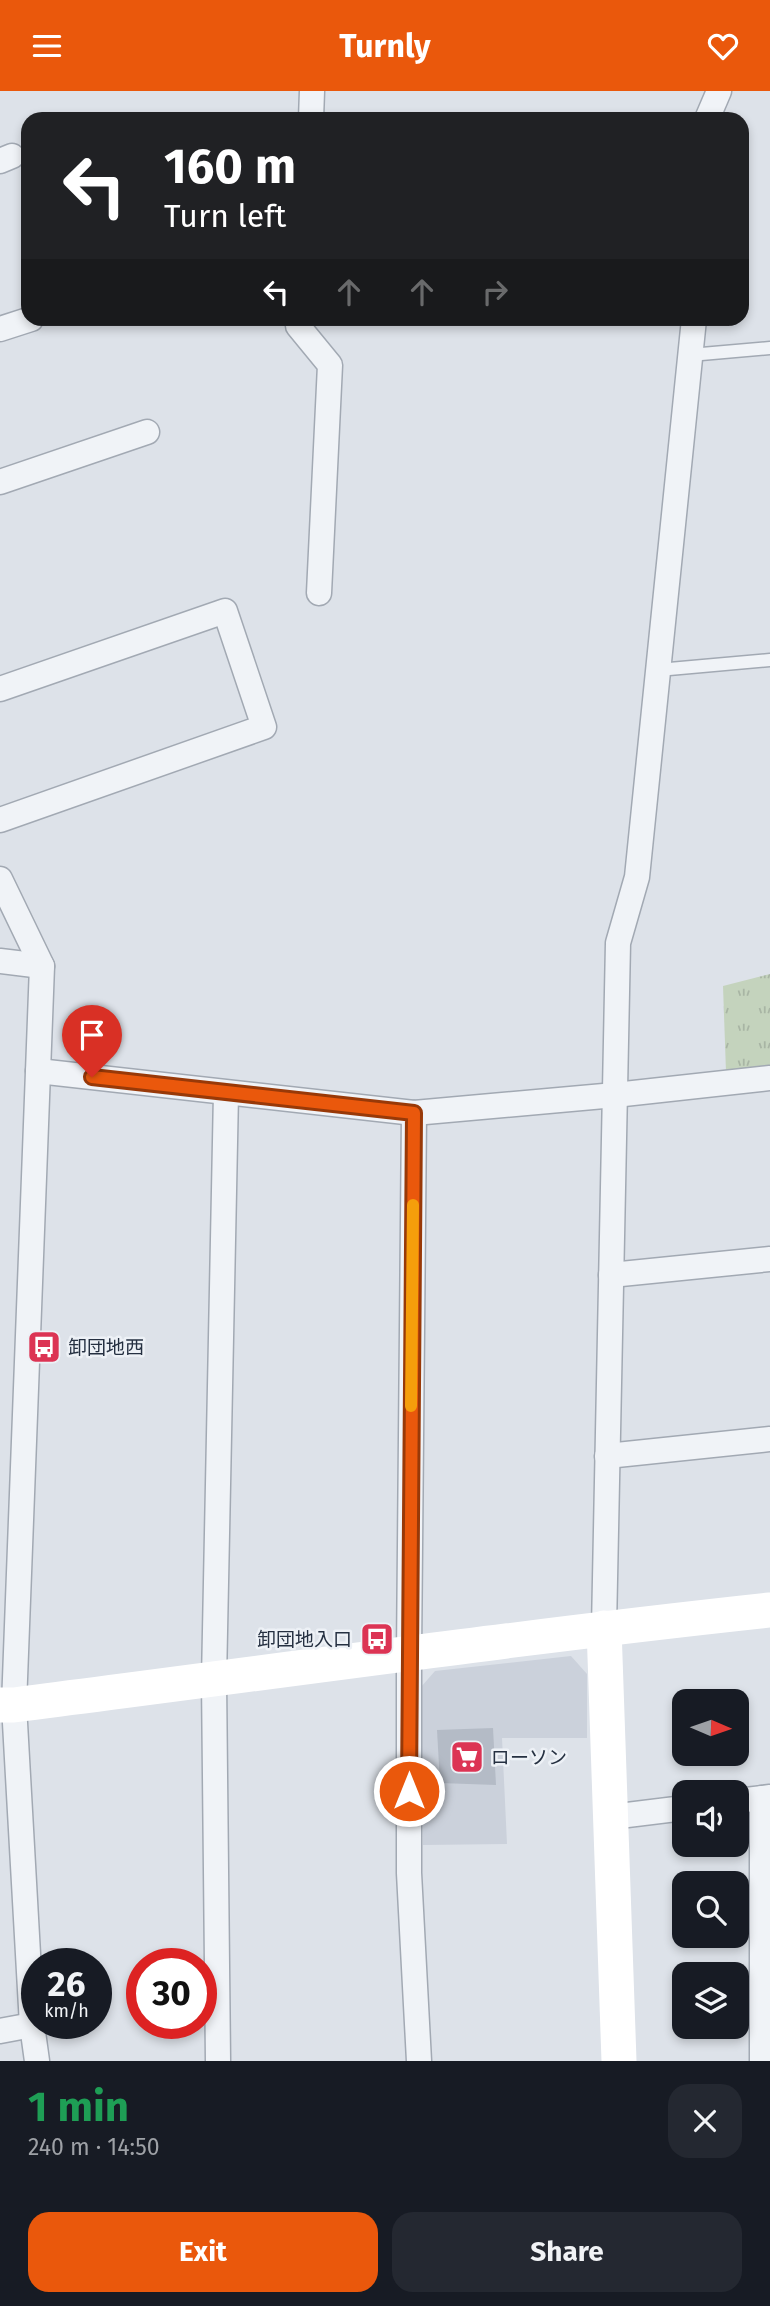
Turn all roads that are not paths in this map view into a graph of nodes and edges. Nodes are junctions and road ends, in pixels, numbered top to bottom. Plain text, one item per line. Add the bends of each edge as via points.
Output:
1 (312, 91) edge
2 (720, 91) edge
3 (310, 112) edge
4 (710, 112) edge
5 (21, 323) edge
6 (298, 326) edge
7 (693, 326) edge
8 (0, 330) edge
9 (770, 348) edge
10 (690, 355) junction
11 (147, 432) dead end
12 (0, 482) edge
13 (319, 593) dead end
14 (770, 660) edge
15 (658, 670) junction
16 (0, 689) edge
17 (0, 820) edge
18 (0, 879) edge
19 (0, 961) edge
20 (42, 966) junction
21 (38, 1072) junction
22 (770, 1078) edge
23 (226, 1093) junction
24 (615, 1095) junction
25 (414, 1113) junction
26 (770, 1259) edge
27 (611, 1275) junction
28 (770, 1439) edge
29 (607, 1456) junction
30 (770, 1610) edge
31 (604, 1628) junction
32 (409, 1654) junction
33 (214, 1680) junction
34 (7, 1705) edge
35 (766, 1797) edge
36 (672, 1809) edge
37 (611, 1817) junction
38 (26, 1948) edge
39 (21, 2027) edge
40 (0, 2031) edge
41 (34, 2039) edge
42 (37, 2061) edge
43 (218, 2061) edge
44 (419, 2061) edge
45 (619, 2061) edge
46 (762, 2061) edge

1 - 3 street
2 - 4 street
5 - 8 street
6 - 13 street via 330,365
7 - 10 street
9 - 10 lane
10 - 15 street
11 - 12 street
14 - 15 lane
15 - 24 street via 637,877 618,943
16 - 17 street via 225,611 264,727
18 - 20 street
19 - 20 street
20 - 21 street
21 - 23 street
21 - 34 street
22 - 24 street
23 - 25 street
23 - 33 street
24 - 25 street
24 - 27 street
25 - 32 street
26 - 27 street
27 - 29 street
28 - 29 street
29 - 31 street
30 - 31 street
31 - 32 street
31 - 37 street
32 - 33 street
32 - 44 street via 409,1874
33 - 34 street
33 - 43 street
34 - 38 street
35 - 46 street
36 - 37 street
37 - 45 street
39 - 40 street
41 - 42 street

